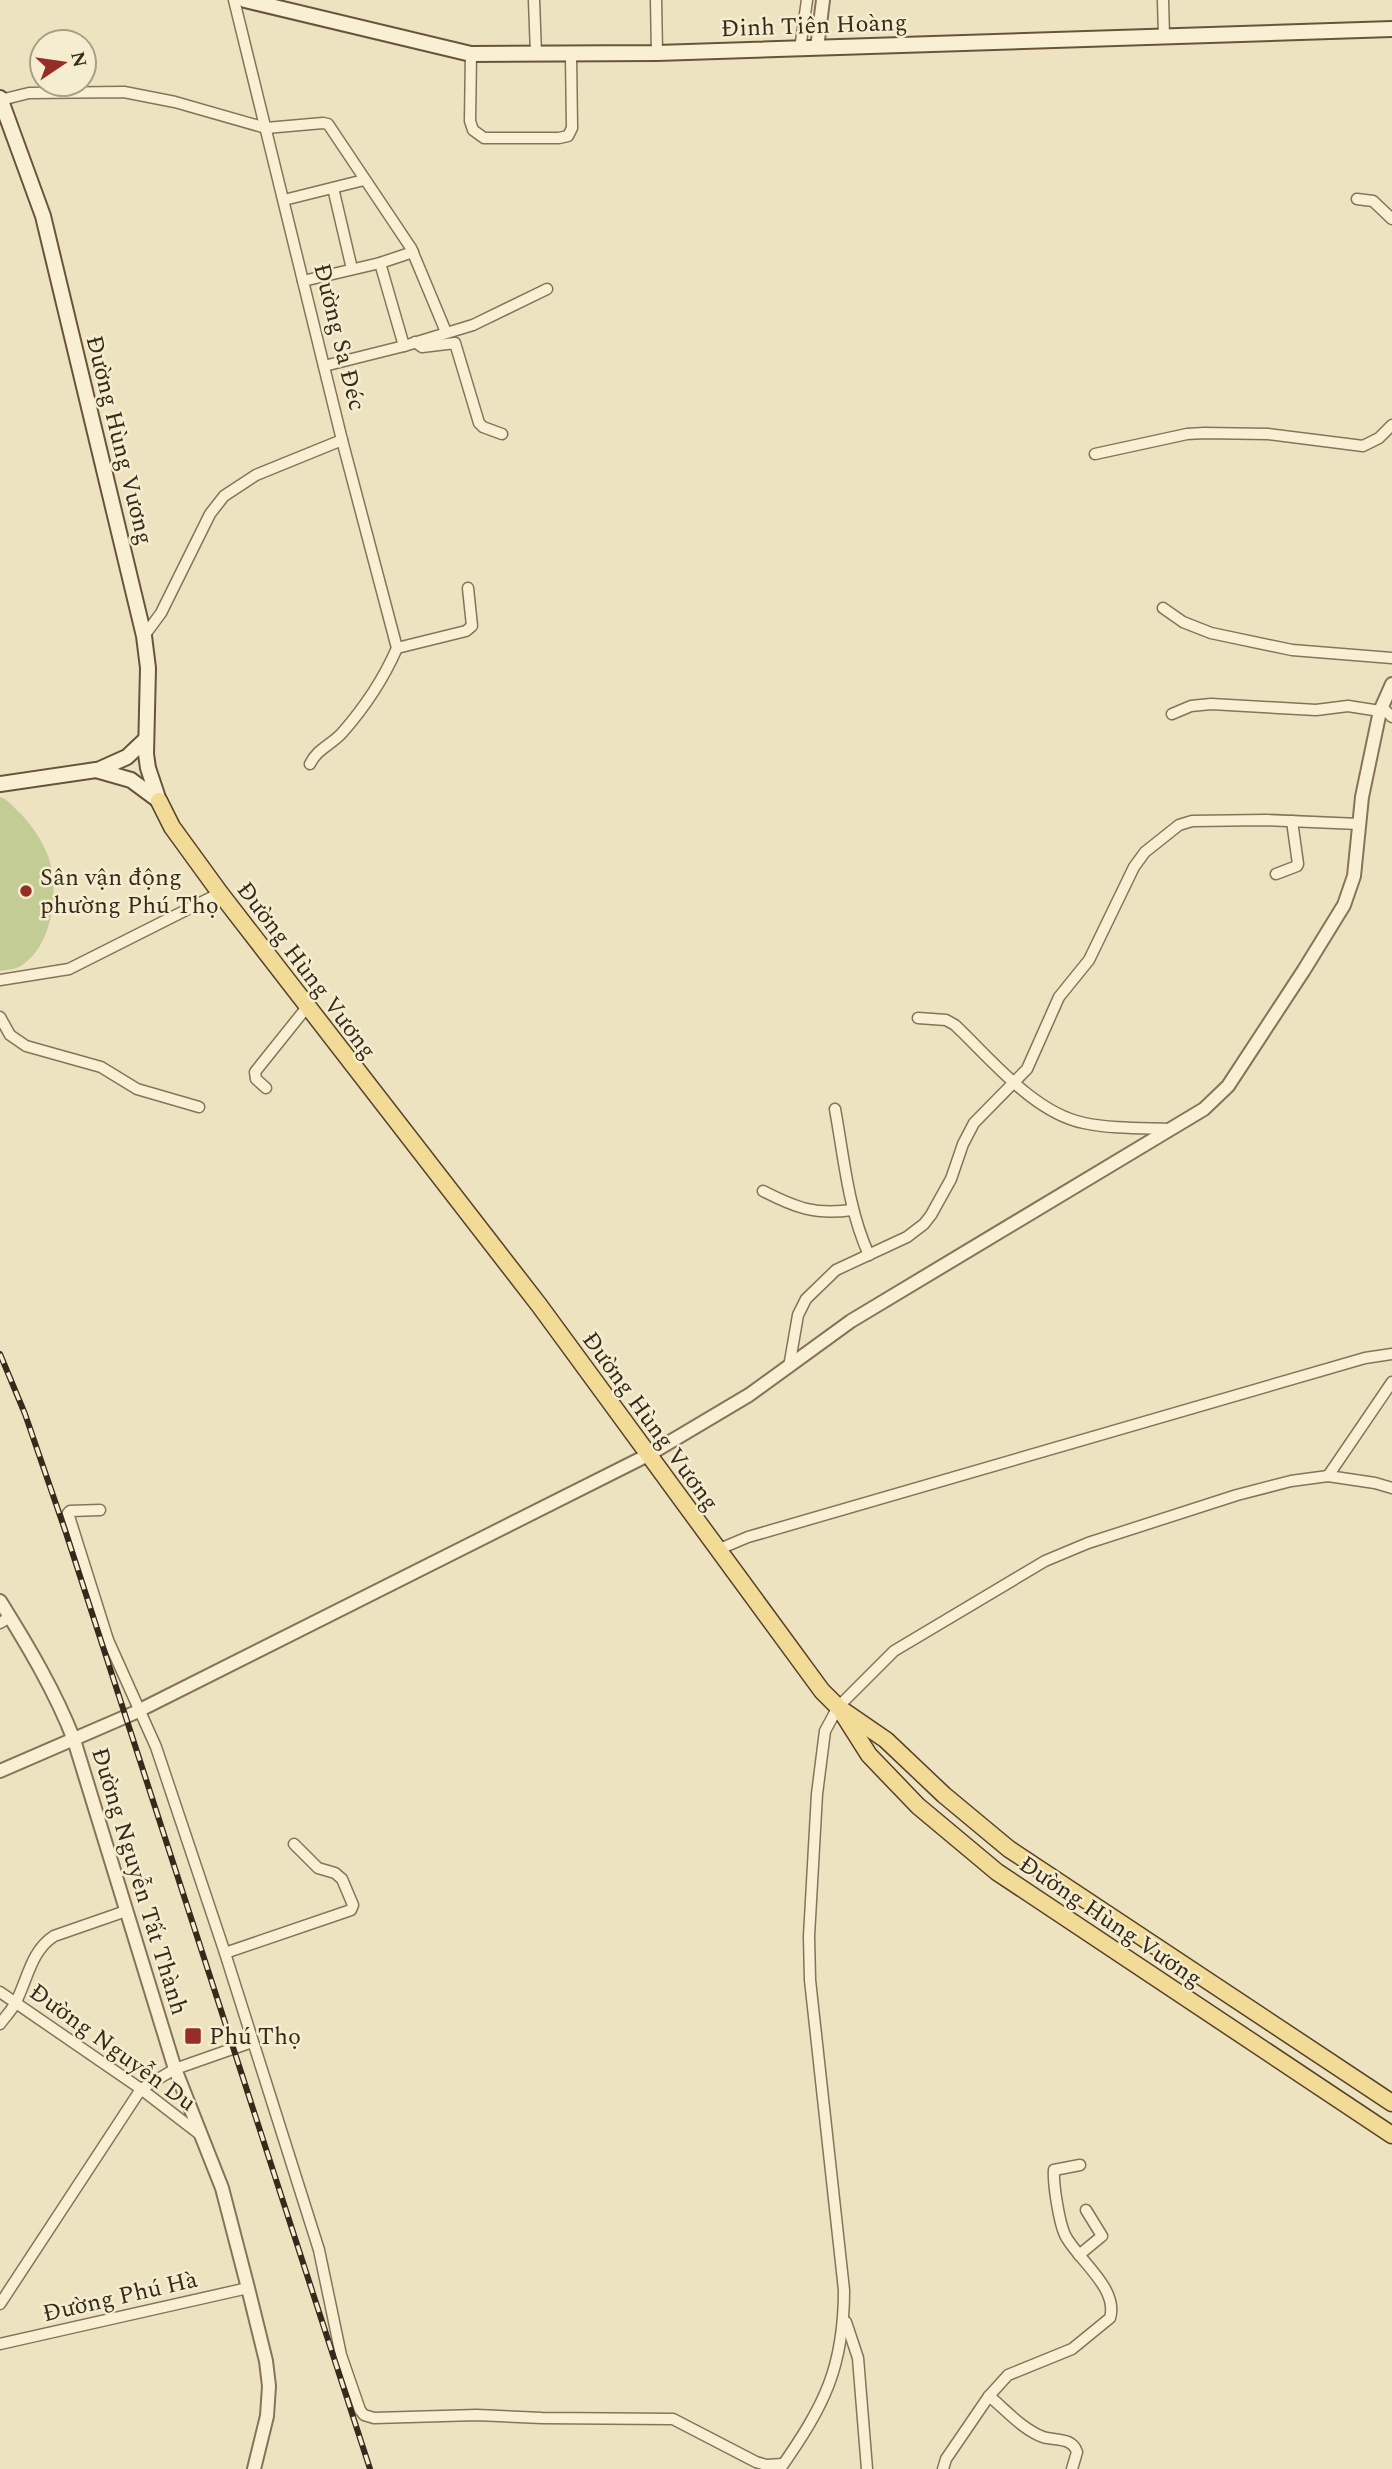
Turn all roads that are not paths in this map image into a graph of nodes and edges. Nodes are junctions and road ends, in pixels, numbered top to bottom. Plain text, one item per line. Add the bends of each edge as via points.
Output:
1 (234, 0) edge
2 (244, 0) edge
3 (534, 0) edge
4 (656, 0) edge
5 (807, 0) edge
6 (823, 0) edge
7 (1163, 0) edge
8 (1392, 29) edge
9 (1164, 36) junction
10 (800, 48) junction
11 (817, 48) junction
12 (657, 53) junction
13 (471, 54) junction
14 (536, 54) junction
15 (571, 55) junction
16 (0, 99) edge
17 (266, 128) junction
18 (364, 180) junction
19 (333, 188) junction
20 (1357, 199) dead end
21 (284, 200) junction
22 (1392, 219) edge
23 (413, 252) junction
24 (380, 263) junction
25 (352, 269) junction
26 (303, 281) junction
27 (547, 289) dead end
28 (446, 332) junction
29 (415, 342) junction
30 (404, 346) junction
31 (324, 366) junction
32 (1392, 425) edge
33 (502, 434) dead end
34 (342, 440) junction
35 (1095, 454) dead end
36 (468, 588) dead end
37 (1163, 608) dead end
38 (144, 636) junction
39 (397, 648) junction
40 (1392, 658) edge
41 (1392, 684) edge
42 (1385, 712) edge
43 (1172, 714) dead end
44 (146, 739) junction
45 (310, 764) dead end
46 (96, 770) junction
47 (0, 784) edge
48 (159, 800) junction
49 (1292, 821) junction
50 (1359, 824) junction
51 (1276, 874) dead end
52 (220, 893) junction
53 (0, 980) edge
54 (307, 1007) junction
55 (0, 1017) edge
56 (918, 1018) dead end
57 (1016, 1082) junction
58 (266, 1088) dead end
59 (200, 1107) dead end
60 (835, 1109) dead end
61 (1173, 1129) junction
62 (763, 1191) dead end
63 (852, 1210) junction
64 (869, 1255) junction
65 (1392, 1354) edge
66 (789, 1367) junction
67 (1392, 1382) edge
68 (648, 1455) junction
69 (1328, 1476) junction
70 (1392, 1488) edge
71 (100, 1510) dead end
72 (717, 1550) junction
73 (0, 1601) edge
74 (5, 1620) edge
75 (838, 1707) junction
76 (140, 1710) junction
77 (75, 1740) junction
78 (0, 1771) edge
79 (294, 1844) dead end
80 (126, 1911) junction
81 (225, 1953) junction
82 (0, 1992) edge
83 (16, 2003) junction
84 (0, 2024) edge
85 (253, 2042) junction
86 (176, 2069) junction
87 (141, 2089) junction
88 (1392, 2103) edge
89 (1392, 2135) edge
90 (202, 2137) junction
91 (1080, 2165) dead end
92 (1086, 2210) dead end
93 (1079, 2255) junction
94 (248, 2288) junction
95 (0, 2304) edge
96 (844, 2318) junction
97 (0, 2344) edge
98 (989, 2396) junction
99 (781, 2466) edge
100 (254, 2469) edge
101 (867, 2469) edge
102 (943, 2469) edge
103 (1072, 2469) edge

1 - 17 street, Đường Sa Đéc
2 - 13 main road, Đinh Tiên Hoàng
3 - 14 street
4 - 12 street
5 - 10 street
6 - 11 street
7 - 9 street
8 - 9 main road, Đinh Tiên Hoàng
9 - 11 main road, Đinh Tiên Hoàng
10 - 11 main road, Đinh Tiên Hoàng
10 - 12 main road, Đinh Tiên Hoàng
12 - 15 main road, Đinh Tiên Hoàng
13 - 14 main road, Đinh Tiên Hoàng
13 - 15 street via 470,121 484,138 568,136 572,128
14 - 15 main road, Đinh Tiên Hoàng
16 - 17 street via 29,93 124,92
16 - 38 main road, Đường Hùng Vương via 43,216
17 - 18 street via 328,124
17 - 21 street, Đường Sa Đéc
18 - 19 street
18 - 23 street
19 - 21 street
19 - 25 street
20 - 22 street via 1373,201
21 - 26 street, Đường Sa Đéc
23 - 24 street
23 - 28 street
24 - 25 street
24 - 30 street
25 - 26 street
26 - 31 street, Đường Sa Đéc
27 - 28 street via 473,325
28 - 29 street
29 - 30 street
29 - 33 street via 422,346 455,343 479,423
30 - 31 street
31 - 34 street, Đường Sa Đéc
32 - 35 street via 1363,446 1268,433 1205,433
34 - 38 street, Đường Sa Đéc via 256,475 224,496
34 - 39 street
36 - 39 street via 472,626
37 - 40 street via 1211,633 1292,650
38 - 44 main road, Đường Hùng Vương
39 - 45 street via 386,674 341,735 314,755
41 - 42 street
42 - 43 street via 1348,706 1315,710 1211,704
42 - 50 street
44 - 46 main road via 127,757
44 - 48 main road, Đường Hùng Vương via 148,768
46 - 47 main road
46 - 48 main road via 131,780
48 - 52 main road, Đường Hùng Vương via 172,827
49 - 50 street
49 - 51 street via 1298,864
49 - 57 street via 1185,822 1145,852 1089,960 1059,997
50 - 61 street via 1354,876 1344,905 1228,1086
52 - 53 street via 69,969
52 - 54 main road, Đường Hùng Vương
54 - 58 street via 256,1072 256,1079
54 - 68 main road, Đường Hùng Vương via 539,1305
55 - 59 street via 10,1035 26,1046 101,1068 137,1089
56 - 57 street via 955,1025
57 - 61 street via 1049,1110 1073,1120
57 - 64 street via 974,1123 951,1179 924,1224
60 - 63 street
61 - 66 street via 851,1321
62 - 63 street via 810,1211
63 - 64 street
64 - 66 street via 831,1273 806,1299 798,1315
65 - 72 street via 1365,1358 748,1537
66 - 68 street
67 - 69 street
68 - 72 main road, Đường Hùng Vương
68 - 76 street
69 - 70 street
69 - 75 street via 1237,1495 1045,1561 894,1651
71 - 76 street via 68,1513 108,1640
72 - 75 main road, Đường Hùng Vương
73 - 74 street, Đường Nguyễn Tất Thành
74 - 77 street, Đường Nguyễn Tất Thành via 51,1687
75 - 88 main road, Đường Hùng Vương via 886,1740 1009,1849
75 - 89 main road, Đường Hùng Vương via 869,1755 909,1797 997,1872
75 - 96 street via 824,1731 809,1936
76 - 77 street
76 - 81 street
77 - 78 street
77 - 80 street, Đường Nguyễn Tất Thành
79 - 81 street via 318,1868 342,1879 351,1910
80 - 83 street via 45,1942
80 - 86 street, Đường Nguyễn Tất Thành
81 - 85 street
82 - 83 street, Đường Nguyễn Du
83 - 84 street
83 - 87 street, Đường Nguyễn Du
85 - 86 street
85 - 99 street via 319,2250 341,2355 356,2404 364,2415 673,2418 756,2462
86 - 87 street
86 - 90 street, Đường Nguyễn Tất Thành
87 - 90 street, Đường Nguyễn Du
87 - 95 street
90 - 94 street, Đường Nguyễn Tất Thành via 222,2189
91 - 93 street via 1053,2172 1061,2227
92 - 93 street via 1102,2236
93 - 98 street via 1103,2285 1112,2310 1110,2318 1072,2349 1012,2373
94 - 97 street, Đường Phú Hà
94 - 100 street, Đường Nguyễn Tất Thành via 269,2386
96 - 99 street via 828,2387
96 - 101 street via 858,2358
98 - 102 street
98 - 103 street via 1041,2436 1074,2445 1077,2452

